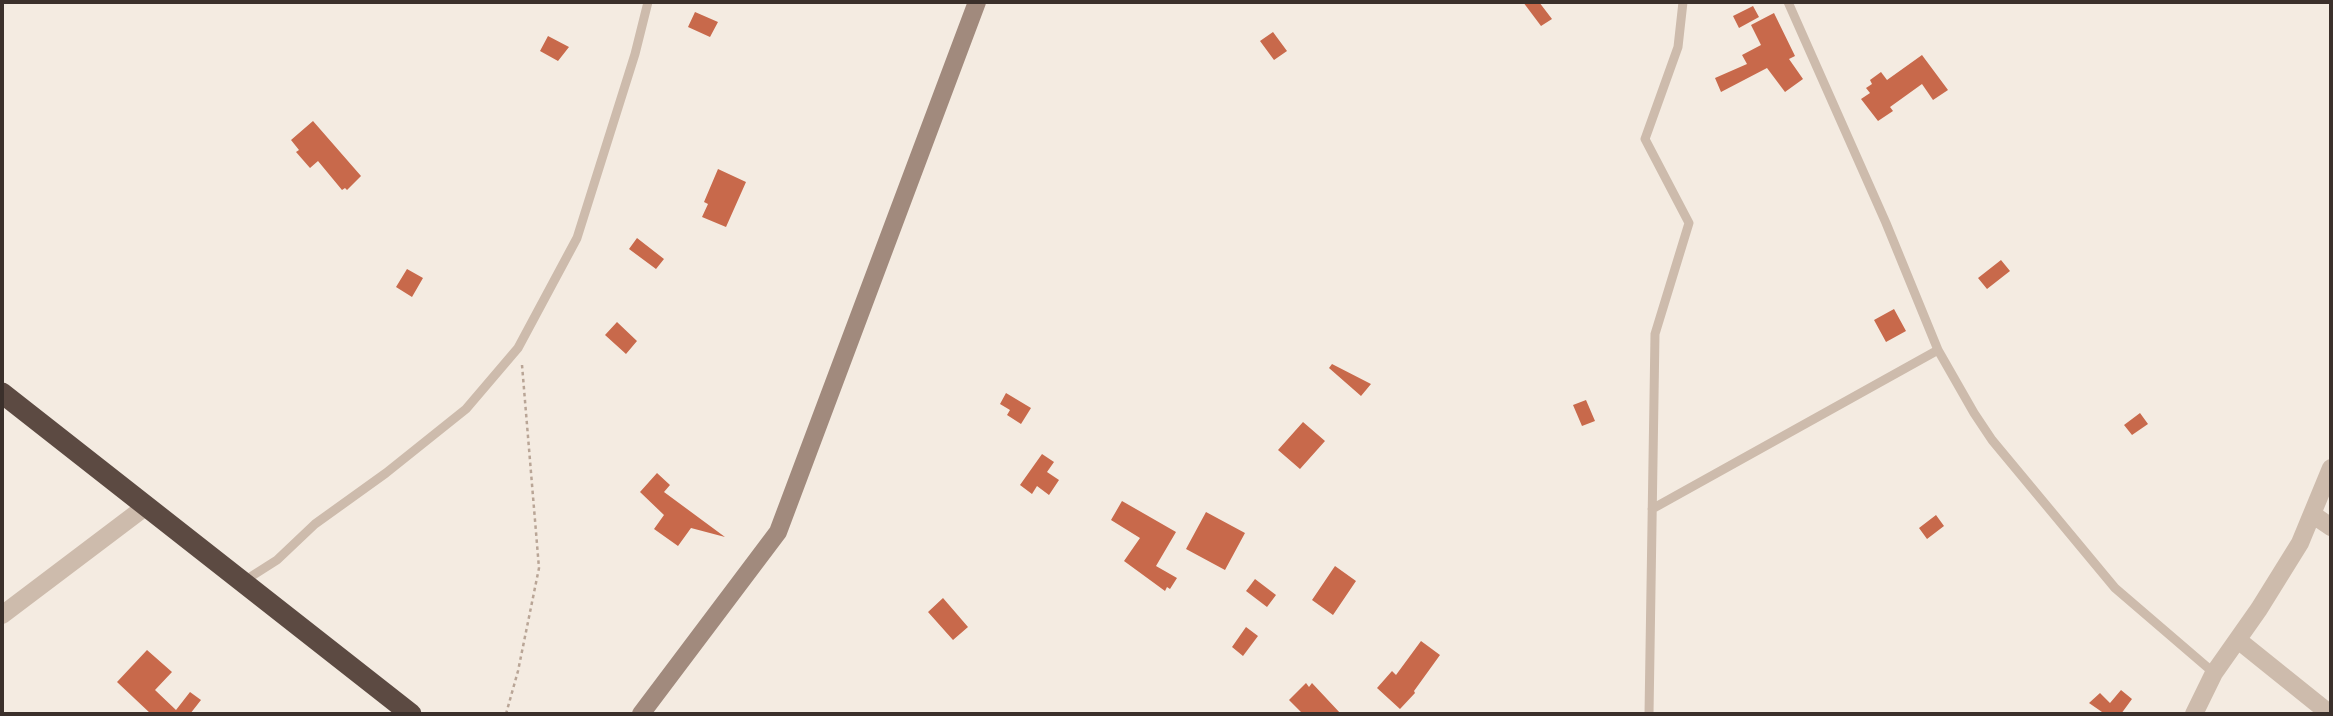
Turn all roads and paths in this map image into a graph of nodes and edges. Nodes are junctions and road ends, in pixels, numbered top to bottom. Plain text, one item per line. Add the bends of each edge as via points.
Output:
1 (648, 2) edge
2 (977, 2) edge
3 (1683, 2) edge
4 (1788, 2) edge
5 (520, 344) junction
6 (1938, 350) junction
7 (2, 393) edge
8 (2331, 468) edge
9 (145, 507) junction
10 (1653, 509) junction
11 (2312, 514) junction
12 (2331, 527) edge
13 (244, 581) junction
14 (2, 615) edge
15 (2238, 640) junction
16 (2214, 673) junction
17 (411, 714) edge
18 (506, 714) edge
19 (641, 714) edge
20 (1649, 714) edge
21 (2194, 714) edge
22 (2330, 714) edge

1 - 5 lane via 577,238
2 - 19 main road via 778,531
3 - 10 lane via 1678,47 1645,139 1689,223 1655,334
4 - 6 lane
5 - 13 lane via 466,409 314,524 277,560
5 - 18 path via 539,568
6 - 10 lane
6 - 16 lane via 1992,440 2115,588
7 - 9 highway
8 - 11 street
9 - 13 highway
9 - 14 street
10 - 20 lane
11 - 12 street
11 - 15 street via 2300,543
13 - 17 highway
15 - 16 street
15 - 22 street
16 - 21 street

